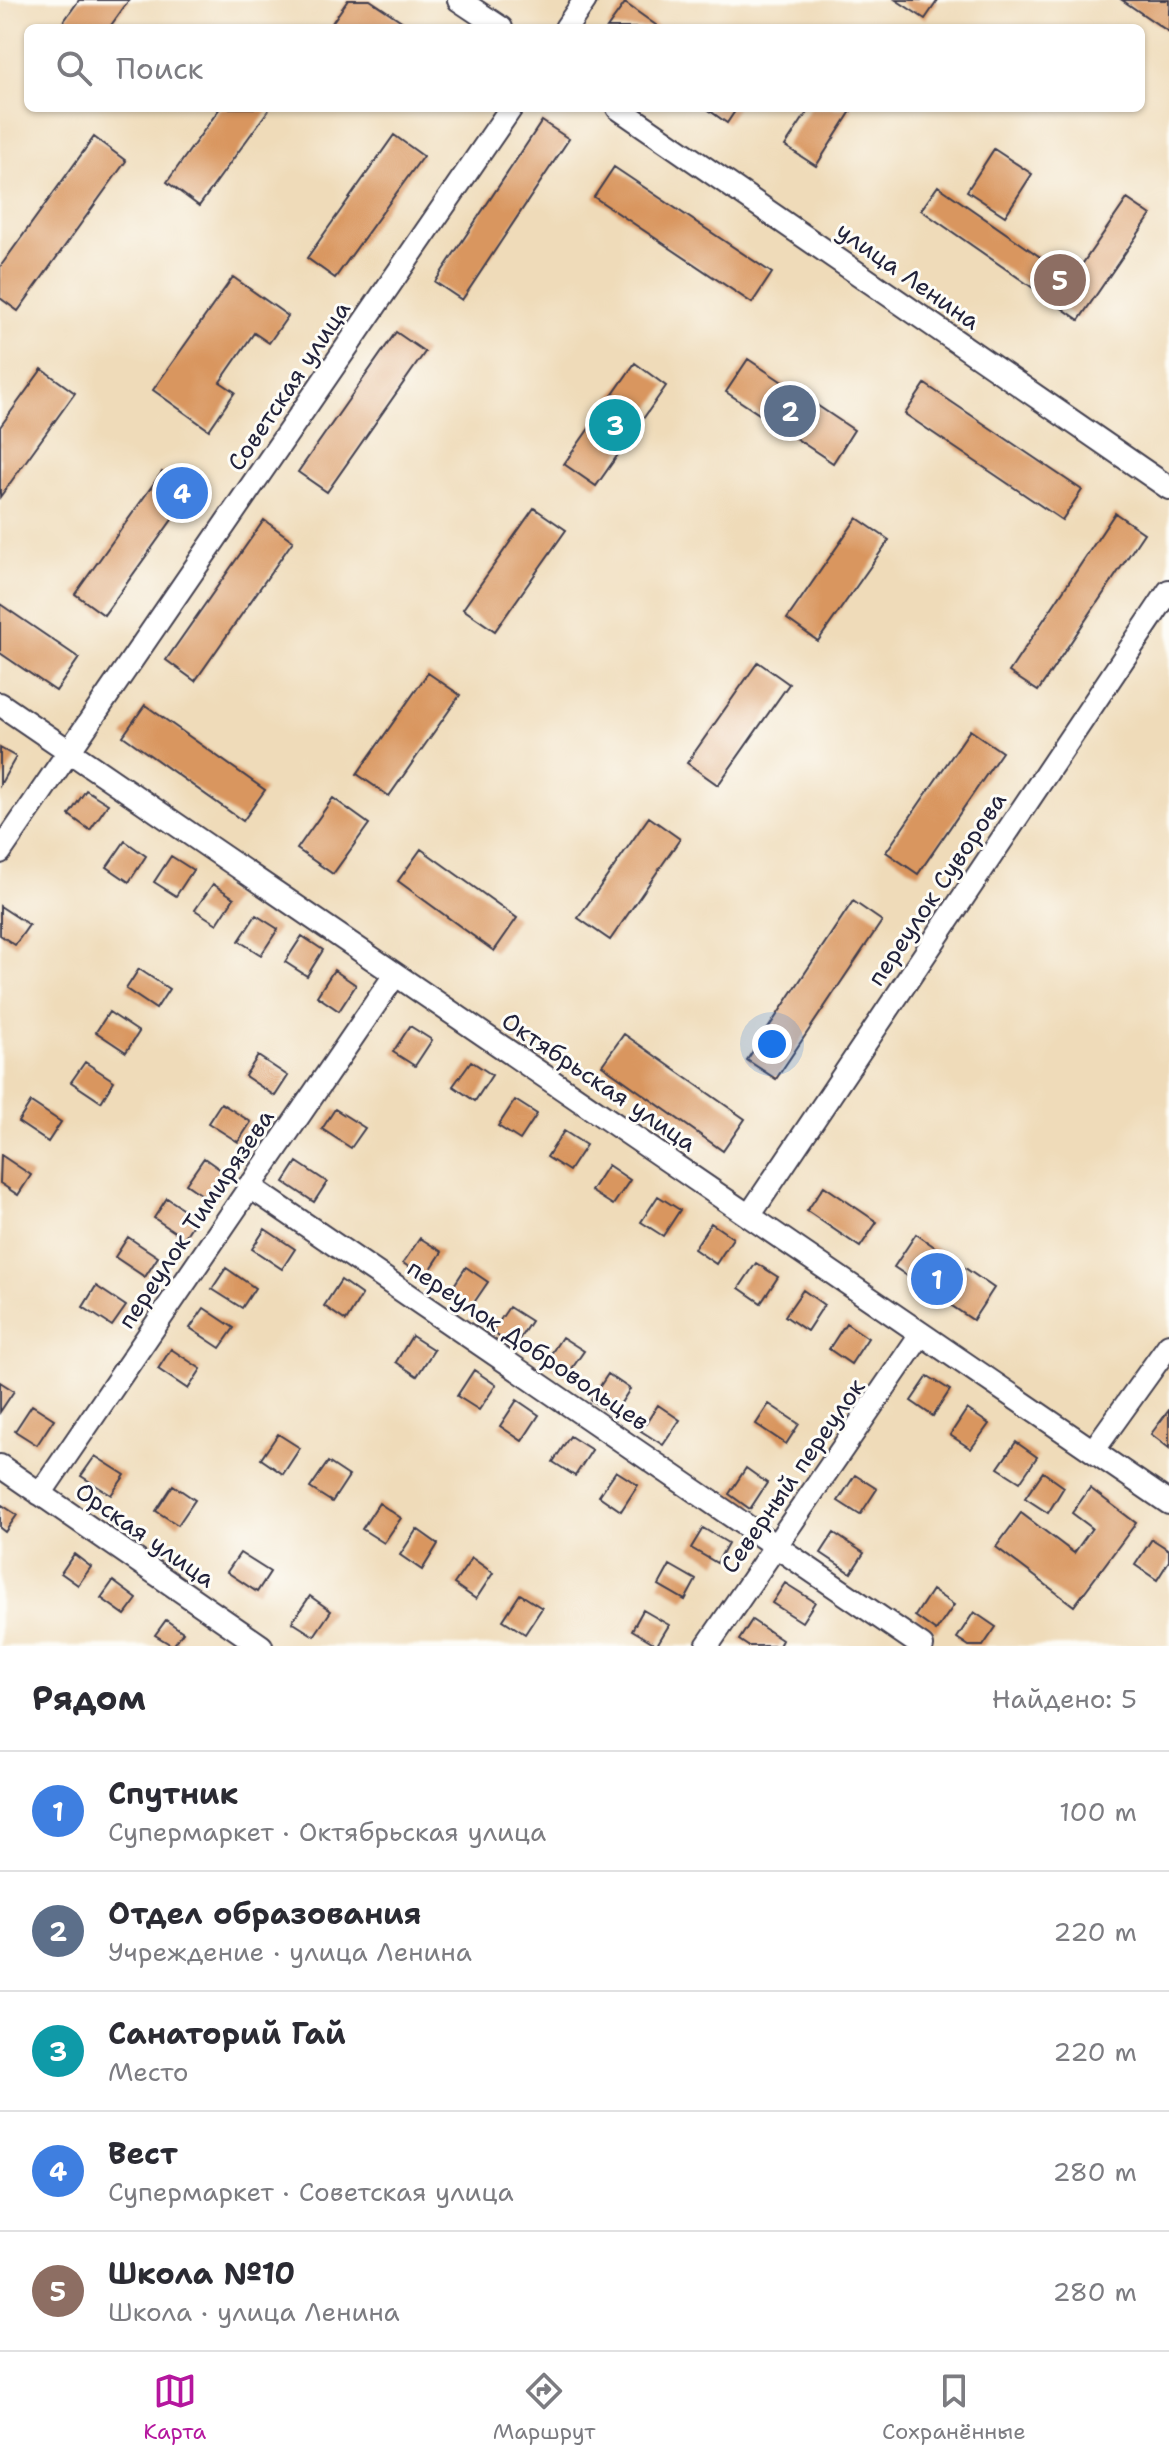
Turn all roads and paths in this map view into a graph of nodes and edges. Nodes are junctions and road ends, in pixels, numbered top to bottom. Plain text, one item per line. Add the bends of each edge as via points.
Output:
1 (459, 0) edge
2 (585, 0) edge
3 (495, 24) edge
4 (569, 24) edge
5 (508, 112) edge
6 (624, 112) edge
7 (1169, 488) edge
8 (1169, 591) edge
9 (0, 704) edge
10 (69, 752) junction
11 (0, 852) edge
12 (395, 975) junction
13 (249, 1186) junction
14 (749, 1216) junction
15 (921, 1334) junction
16 (1169, 1345) edge
17 (1093, 1451) junction
18 (0, 1466) edge
19 (40, 1494) junction
20 (1169, 1503) edge
21 (777, 1546) junction
22 (261, 1646) edge
23 (707, 1646) edge
24 (922, 1646) edge

1 - 3 street
2 - 4 street
5 - 10 street, Советская улица
6 - 7 street, улица Ленина
8 - 14 street, переулок Суворова
9 - 10 street, Октябрьская улица
10 - 11 street, Советская улица
10 - 12 street, Октябрьская улица
12 - 13 street, переулок Тимирязева
12 - 14 street, Октябрьская улица
13 - 19 street, переулок Тимирязева
13 - 21 street, переулок Добровольцев
14 - 15 street, Октябрьская улица
15 - 17 street, Октябрьская улица
15 - 21 street, Северный переулок
16 - 17 street
17 - 20 street, Октябрьская улица
18 - 19 street, Орская улица
19 - 22 street, Орская улица
21 - 23 street, Северный переулок
21 - 24 street, переулок Добровольцев

